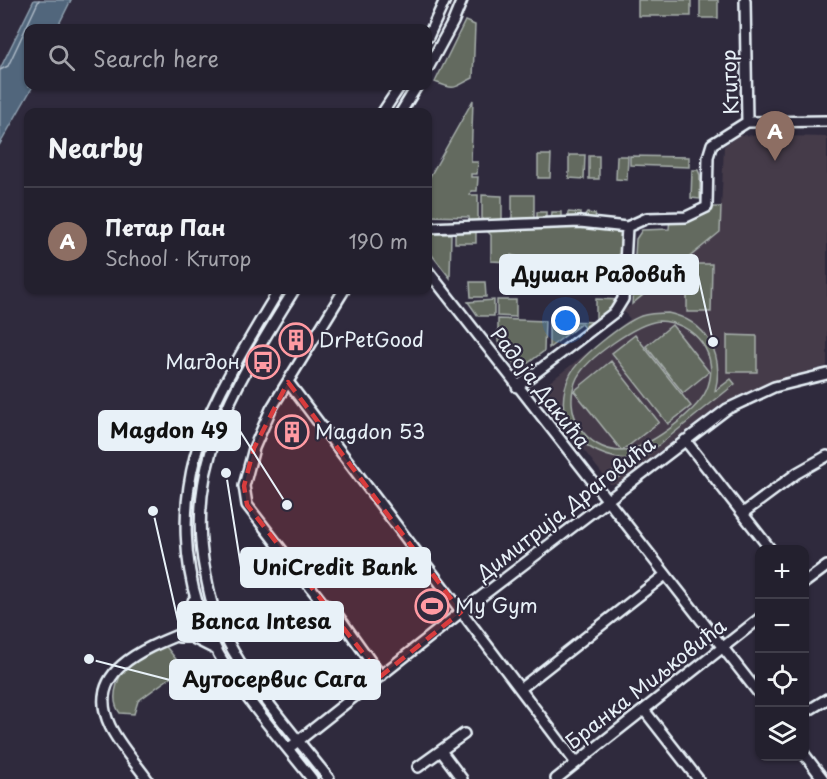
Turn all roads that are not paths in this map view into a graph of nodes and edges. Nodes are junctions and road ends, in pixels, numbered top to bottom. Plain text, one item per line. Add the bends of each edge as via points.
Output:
1 (445, 0) edge
2 (462, 0) edge
3 (746, 0) edge
4 (432, 29) edge
5 (432, 61) edge
6 (397, 90) edge
7 (415, 90) edge
8 (386, 108) edge
9 (403, 108) edge
10 (827, 121) edge
11 (747, 122) junction
12 (627, 226) junction
13 (432, 228) edge
14 (432, 276) edge
15 (277, 294) edge
16 (292, 294) edge
17 (342, 294) edge
18 (827, 374) edge
19 (288, 382) junction
20 (516, 387) junction
21 (685, 440) junction
22 (827, 456) edge
23 (607, 502) junction
24 (743, 513) junction
25 (768, 545) edge
26 (827, 566) edge
27 (665, 575) junction
28 (809, 579) edge
29 (193, 592) junction
30 (461, 612) junction
31 (217, 619) junction
32 (755, 621) edge
33 (203, 625) junction
34 (178, 637) junction
35 (723, 646) junction
36 (217, 650) junction
37 (381, 676) junction
38 (520, 689) junction
39 (755, 690) edge
40 (827, 699) edge
41 (644, 710) junction
42 (809, 710) edge
43 (464, 734) dead end
44 (299, 741) junction
45 (288, 749) junction
46 (441, 751) junction
47 (809, 761) edge
48 (576, 763) junction
49 (418, 767) dead end
50 (147, 779) edge
51 (312, 779) edge
52 (330, 779) edge
53 (462, 779) edge
54 (556, 779) edge
55 (698, 779) edge
56 (823, 779) edge

1 - 4 street
2 - 5 street
3 - 11 street, Ктитор
6 - 8 street
7 - 9 street
10 - 11 street, Ктитор
11 - 12 street via 712,144 704,211 686,217 640,220
12 - 13 street via 579,222
12 - 20 street via 623,302
14 - 20 street, Радоја Дакића
15 - 29 street via 218,397 196,450 184,516
16 - 31 street via 217,430 202,480 198,516 201,553
17 - 19 street
18 - 21 street, Димитрија Драговића via 774,387 727,409
19 - 30 street
19 - 37 street via 254,448 244,486 248,505 322,602 336,613
20 - 23 street, Радоја Дакића
21 - 23 street, Димитрија Драговића
21 - 24 street
22 - 24 street via 797,472
23 - 27 street, Радоја Дакића
23 - 30 street, Димитрија Драговића
24 - 25 street
26 - 28 street
27 - 35 street, Радоја Дакића
27 - 38 street
29 - 33 street
29 - 34 street via 190,620
30 - 37 street, Димитрија Драговића
30 - 38 street
31 - 33 street
31 - 44 street via 241,663
32 - 35 street, Бранка Миљковића
33 - 34 street
33 - 36 street
34 - 36 street via 191,637
34 - 50 street via 121,663 107,690 105,713 109,725
35 - 39 street, Радоја Дакића
35 - 41 street, Бранка Миљковића
36 - 45 street via 229,672
37 - 44 street, Димитрија Драговића
38 - 48 street
40 - 42 street
41 - 48 street, Бранка Миљковића
41 - 55 street
43 - 46 street
44 - 45 street, Димитрија Драговића
44 - 52 street
45 - 51 street
46 - 49 street
46 - 53 street
47 - 56 street
48 - 54 street, Бранка Миљковића

